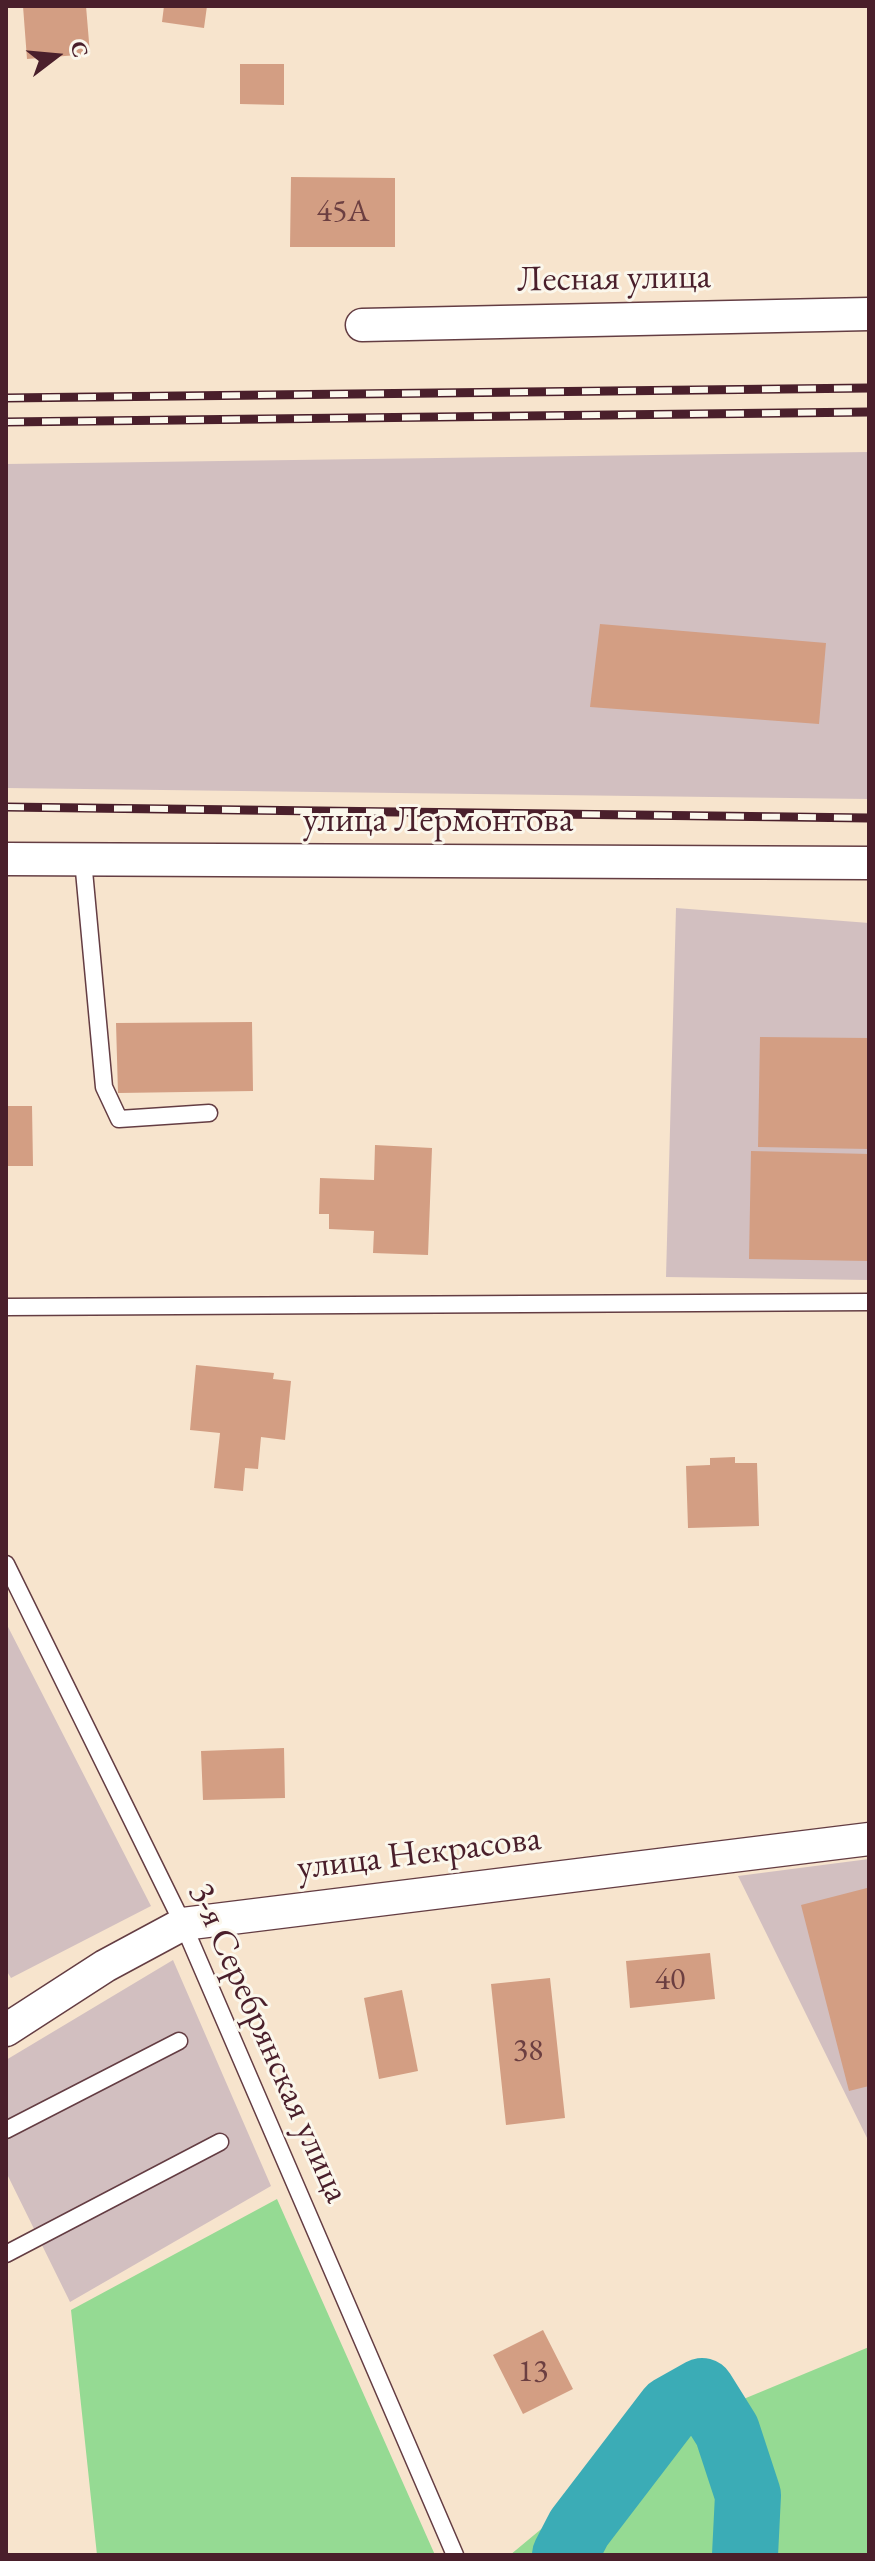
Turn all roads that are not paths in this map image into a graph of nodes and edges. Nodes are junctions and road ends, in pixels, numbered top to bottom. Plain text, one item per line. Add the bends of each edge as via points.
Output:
1 (869, 314) edge
2 (362, 325) dead end
3 (6, 859) edge
4 (83, 860) junction
5 (869, 863) edge
6 (209, 1113) dead end
7 (869, 1302) edge
8 (6, 1307) edge
9 (6, 1564) edge
10 (869, 1839) edge
11 (183, 1924) junction
12 (6, 2030) edge
13 (179, 2041) dead end
14 (6, 2130) edge
15 (220, 2142) dead end
16 (6, 2254) edge
17 (455, 2555) edge

1 - 2 street, Лесная улица
3 - 4 street, улица Лермонтова
4 - 5 street, улица Лермонтова
4 - 6 lane via 104,1087 119,1119
7 - 8 lane
9 - 11 lane, 3-я Серебрянская улица
10 - 11 street, улица Некрасова
11 - 12 street, улица Некрасова via 105,1966
11 - 17 lane, 3-я Серебрянская улица
13 - 14 lane
15 - 16 lane

